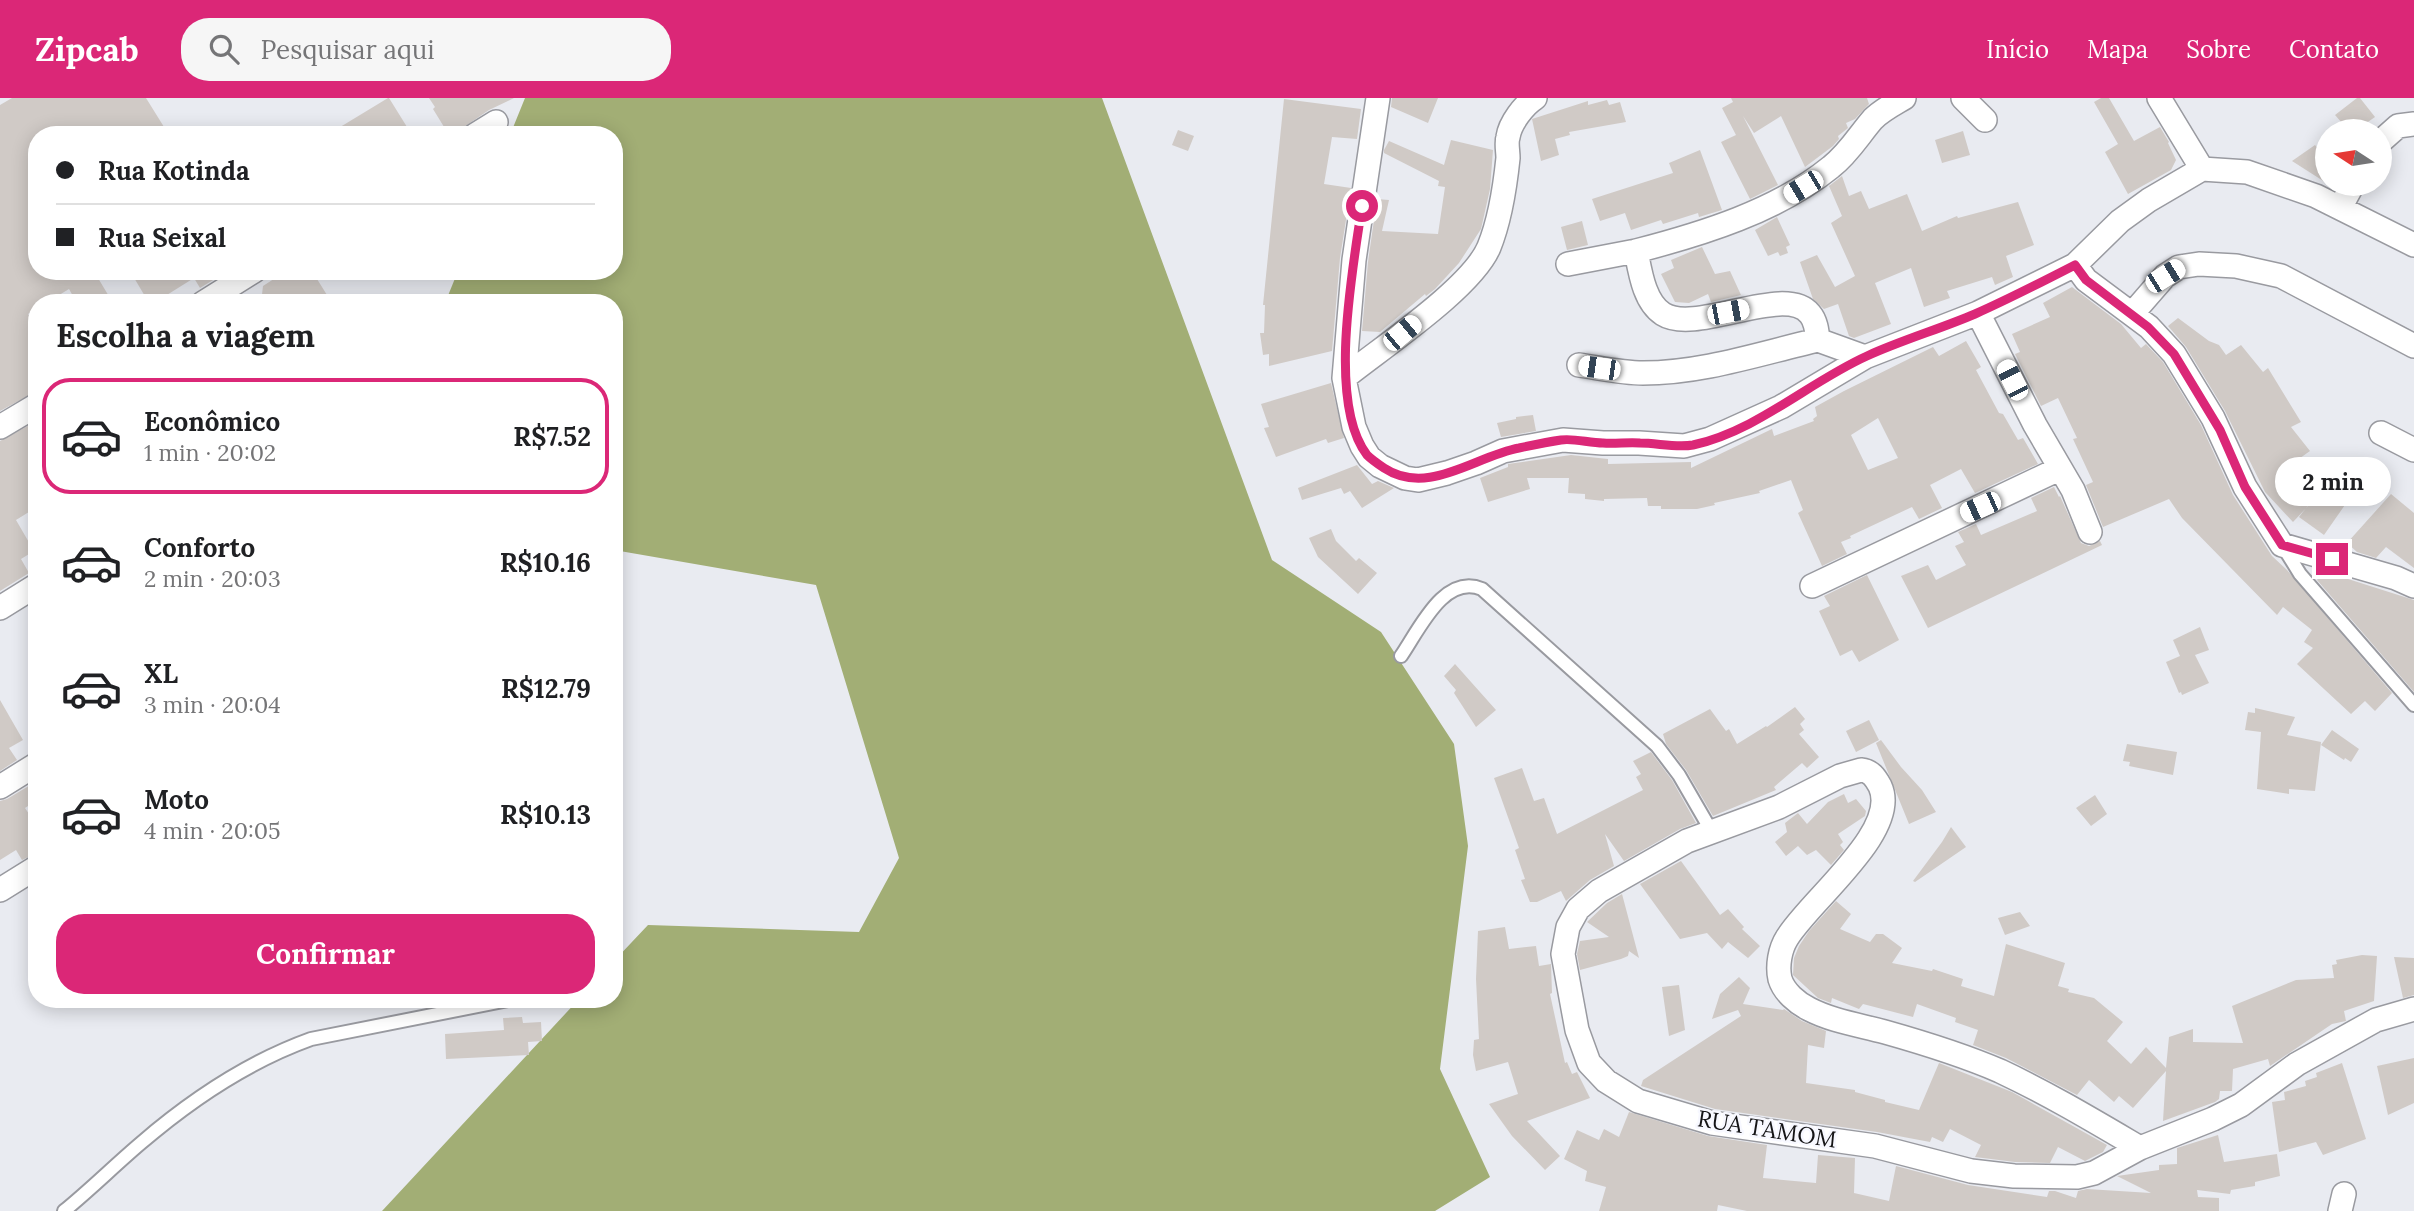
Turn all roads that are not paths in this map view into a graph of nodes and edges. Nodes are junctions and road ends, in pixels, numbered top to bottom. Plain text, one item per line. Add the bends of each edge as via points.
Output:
1 (1378, 98) edge
2 (1535, 98) edge
3 (1904, 98) edge
4 (1964, 98) edge
5 (2159, 98) edge
6 (1985, 120) dead end
7 (496, 122) dead end
8 (2414, 124) edge
9 (490, 126) edge
10 (2392, 131) edge
11 (2202, 169) junction
12 (2346, 196) edge
13 (2340, 208) junction
14 (2414, 246) edge
15 (1636, 251) junction
16 (1568, 264) dead end
17 (2075, 265) junction
18 (240, 280) edge
19 (217, 294) edge
20 (1978, 313) junction
21 (2132, 314) junction
22 (1818, 340) junction
23 (2414, 346) edge
24 (1865, 357) junction
25 (1579, 365) dead end
26 (1344, 378) junction
27 (28, 410) edge
28 (0, 427) edge
29 (2381, 433) dead end
30 (2414, 450) edge
31 (2059, 469) junction
32 (2090, 532) dead end
33 (2282, 545) junction
34 (1812, 586) dead end
35 (2414, 586) edge
36 (28, 591) edge
37 (0, 608) edge
38 (1401, 656) dead end
39 (2414, 705) edge
40 (28, 770) edge
41 (0, 787) edge
42 (1712, 832) junction
43 (28, 873) edge
44 (0, 890) edge
45 (467, 1008) edge
46 (2414, 1009) edge
47 (2140, 1149) junction
48 (64, 1211) edge

1 - 26 street via 1354,260
2 - 26 street via 1507,136 1501,204 1478,267
3 - 15 street via 1875,117 1845,156 1787,197
4 - 6 street
5 - 11 street
7 - 9 street
8 - 10 street
11 - 13 street via 2248,172
11 - 17 street via 2120,221
12 - 13 street
13 - 14 street
15 - 16 street
15 - 22 street via 1642,283 1662,313 1680,320 1781,304 1810,312
17 - 20 street
17 - 21 street via 2100,293
18 - 19 street
20 - 24 street
20 - 31 street
21 - 23 street via 2165,276 2179,267 2236,266 2281,276
21 - 33 street via 2174,354 2222,435 2245,487
22 - 24 street
22 - 25 street via 1671,372
24 - 26 street via 1782,407 1695,444 1563,440 1503,451 1418,480 1392,473 1369,457 1354,427
27 - 28 street
29 - 30 street
31 - 32 street
31 - 34 street
33 - 35 street
33 - 39 lane via 2300,574
36 - 37 street
38 - 42 lane via 1440,600 1460,586 1482,589 1657,747
40 - 41 street
42 - 47 street, RUA TAMOM via 1779,807 1840,776 1868,771 1883,794 1878,825 1868,844 1786,940 1779,960 1780,979 1790,996 1834,1019 1945,1049 2000,1071
42 - 47 street, RUA TAMOM via 1687,841 1599,891 1578,909 1568,927 1563,954 1577,1030 1589,1063 1606,1081 1638,1101 1712,1124 1875,1146 1940,1164 2014,1176 2077,1177
43 - 44 street
45 - 48 lane via 325,1036 280,1050 208,1093
46 - 47 street, RUA TAMOM via 2376,1020 2297,1064 2241,1105

